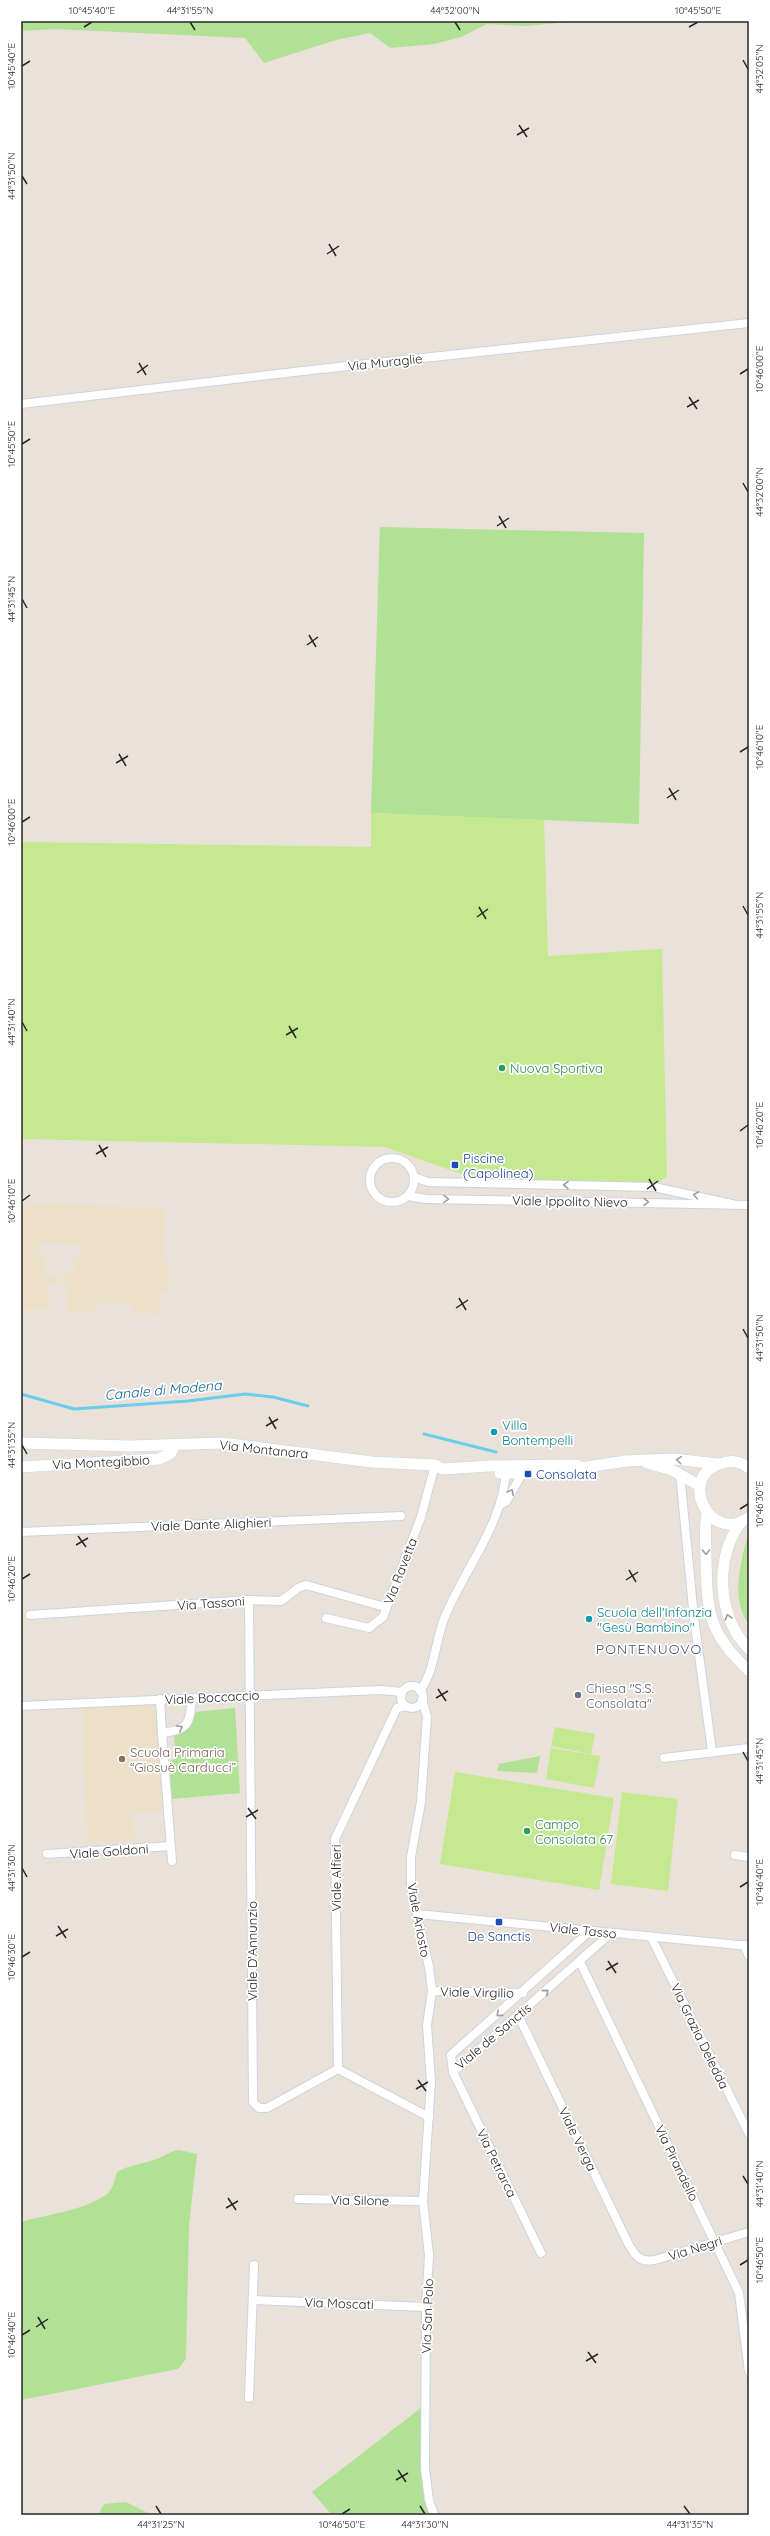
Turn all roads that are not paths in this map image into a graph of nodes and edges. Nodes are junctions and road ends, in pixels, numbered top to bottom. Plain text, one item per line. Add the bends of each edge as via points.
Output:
1 (749, 323) edge
2 (21, 404) edge
3 (414, 1177) junction
4 (408, 1196) junction
5 (733, 1205) junction
6 (749, 1205) edge
7 (21, 1443) edge
8 (174, 1445) junction
9 (639, 1461) junction
10 (718, 1464) junction
11 (435, 1466) junction
12 (748, 1466) edge
13 (21, 1467) edge
14 (580, 1468) junction
15 (506, 1470) junction
16 (522, 1474) junction
17 (680, 1474) junction
18 (700, 1486) junction
19 (501, 1504) junction
20 (707, 1513) junction
21 (401, 1516) dead end
22 (745, 1519) edge
23 (21, 1532) edge
24 (249, 1600) junction
25 (385, 1607) junction
26 (30, 1616) dead end
27 (326, 1618) dead end
28 (749, 1649) edge
29 (749, 1671) edge
30 (420, 1691) junction
31 (402, 1692) junction
32 (250, 1694) junction
33 (192, 1698) junction
34 (160, 1699) junction
35 (422, 1700) junction
36 (21, 1706) edge
37 (405, 1706) junction
38 (162, 1733) junction
39 (749, 1748) edge
40 (712, 1751) junction
41 (664, 1758) dead end
42 (171, 1846) junction
43 (47, 1854) dead end
44 (734, 1855) dead end
45 (749, 1857) edge
46 (172, 1861) dead end
47 (417, 1914) junction
48 (590, 1931) junction
49 (611, 1933) junction
50 (651, 1937) junction
51 (746, 1946) edge
52 (749, 1956) edge
53 (580, 1962) junction
54 (432, 1991) junction
55 (523, 1994) junction
56 (518, 2015) junction
57 (338, 2069) junction
58 (453, 2072) junction
59 (429, 2117) junction
60 (749, 2134) edge
61 (298, 2199) dead end
62 (423, 2201) junction
63 (749, 2232) edge
64 (715, 2242) junction
65 (541, 2253) dead end
66 (641, 2261) joint
67 (254, 2264) dead end
68 (253, 2300) junction
69 (426, 2307) junction
70 (749, 2372) edge
71 (250, 2398) dead end
72 (434, 2515) edge

1 - 2 street, Via Muraglie
3 - 4 street via 413,1187
3 - 4 street via 405,1162 394,1158 381,1161 371,1174 372,1189 381,1199 396,1201
5 -> 3 street, Viale Ippolito Nievo via 730,1202 654,1187 428,1182
4 -> 5 street, Viale Ippolito Nievo
5 - 6 street, Viale Ippolito Nievo
7 - 8 main road, Via Montanara
8 - 11 main road, Via Montanara via 230,1443 372,1462
8 - 13 main road, Via Montegibbio via 171,1453 159,1459
10 -> 9 main road, Via Montanara via 674,1459
9 - 14 main road, Via Montanara
9 - 17 main road, Via Montanara
10 - 12 main road, Via Montanara via 737,1462
10 - 18 main road via 704,1476
11 - 15 main road, Via Montanara via 442,1476
11 - 25 street, Via Ravetta via 421,1517
14 - 15 main road, Via Montanara via 577,1465
14 - 16 main road, Via Montanara via 577,1472
15 - 16 main road, Via Montanara
15 - 19 street
19 -> 16 street via 506,1502
17 - 18 main road, Via Montanara
17 - 40 street via 694,1618
18 - 20 main road via 700,1500
19 - 30 street via 444,1619 428,1677
20 - 22 main road via 722,1522
20 -> 29 main road via 707,1600 715,1629 729,1652
21 - 23 street, Viale Dante Alighieri
28 -> 22 main road via 730,1624 724,1600 723,1576 729,1546
24 - 25 street, Via Tassoni via 281,1601 306,1585
24 - 26 street, Via Tassoni
24 - 32 street, Viale D'Annunzio
25 - 27 street, Via Ravetta via 382,1617 369,1628
30 - 31 street via 411,1687
30 - 35 street
31 - 32 street, Viale Boccaccio via 380,1690
31 - 37 street
32 - 33 street, Viale Boccaccio
32 - 57 street, Viale D'Annunzio via 253,2102 259,2108 267,2108
33 - 34 street, Viale Boccaccio
38 -> 33 street via 180,1730 187,1724 191,1715
34 - 36 street, Viale Boccaccio
34 - 38 street
35 - 37 street via 415,1707
35 - 47 street, Viale Ariosto via 427,1716 421,1802 411,1857 411,1887
37 - 57 street, Viale Alfieri via 397,1708 335,1839
38 - 42 street
39 - 40 street
40 - 41 street
42 - 43 street, Viale Goldoni
42 - 46 street
44 - 45 street
47 - 48 street, Viale Tasso
47 - 54 street, Viale Ariosto
48 - 49 street, Viale Tasso
48 - 55 street, Viale de Sanctis
49 - 50 street, Viale Tasso
49 - 53 street, Viale de Sanctis
50 - 51 street, Viale Tasso
50 - 60 street, Via Grazia Deledda
51 - 52 street
56 -> 53 street, Viale de Sanctis
53 - 64 street, Via Pirandello
54 - 55 street, Viale Virgilio
54 - 59 street, Viale Ariosto via 427,2024 432,2081
55 -> 58 street, Viale de Sanctis via 451,2055
56 - 58 street, Viale de Sanctis
56 - 66 street, Viale Verga via 630,2247
57 - 59 street
58 - 65 street, Via Petrarca
59 - 62 street, Via San Polo
61 - 62 street, Via Silone
62 - 69 street, Via San Polo via 429,2247
63 - 64 street, Via Negri
64 - 66 street, Via Negri via 654,2260
64 - 70 street, Via Pirandello via 739,2293
67 - 68 street
68 - 69 street, Via Moscati
68 - 71 street
69 - 72 street, Via San Polo via 425,2470

